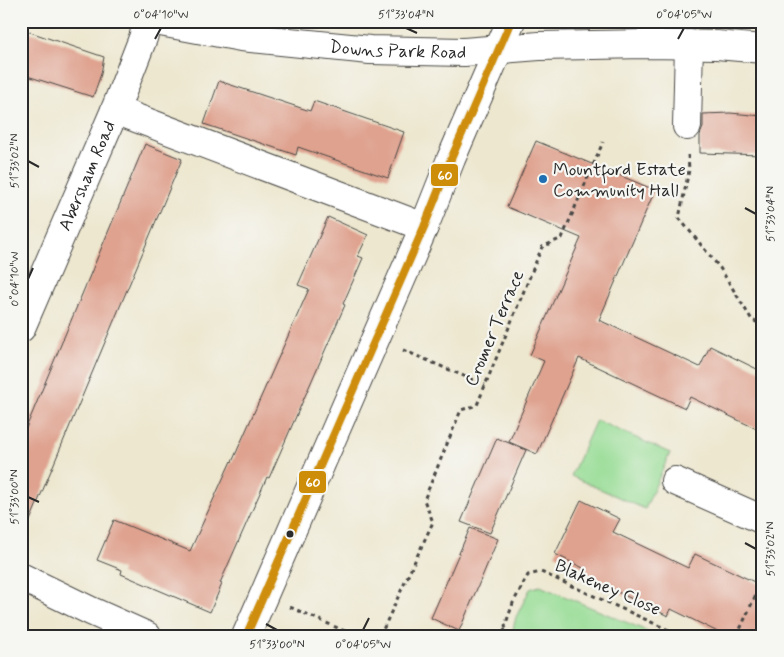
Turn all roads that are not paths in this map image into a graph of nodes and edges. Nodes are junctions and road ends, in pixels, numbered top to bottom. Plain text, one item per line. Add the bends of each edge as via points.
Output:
1 (148, 21) edge
2 (154, 21) edge
3 (512, 21) edge
4 (689, 44) junction
5 (499, 49) junction
6 (763, 49) edge
7 (115, 110) junction
8 (687, 126) road end
9 (424, 227) junction
10 (21, 328) edge
11 (675, 481) dead end
12 (763, 520) edge
13 (21, 577) edge
14 (147, 636) edge
15 (246, 636) edge

1 - 7 street, Abersham Road
2 - 5 street, Downs Park Road via 241,37 370,50 464,52
3 - 5 street
4 - 5 street, Downs Park Road
4 - 6 street, Downs Park Road
4 - 8 street
5 - 9 street
7 - 9 street
7 - 10 street, Abersham Road
9 - 15 street
11 - 12 street
13 - 14 street

